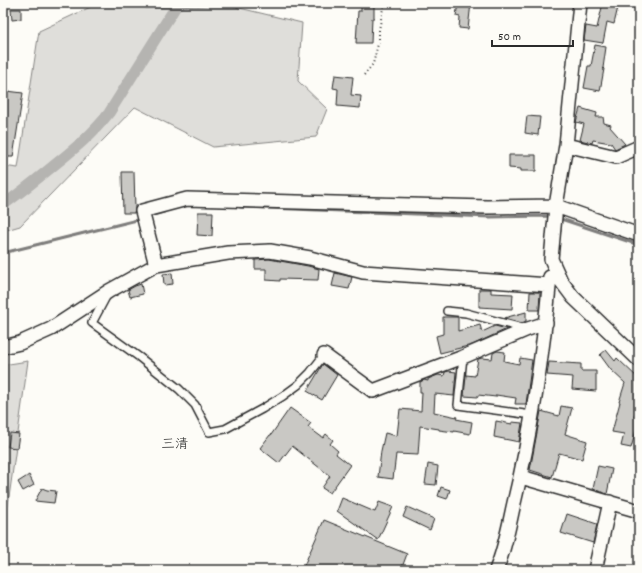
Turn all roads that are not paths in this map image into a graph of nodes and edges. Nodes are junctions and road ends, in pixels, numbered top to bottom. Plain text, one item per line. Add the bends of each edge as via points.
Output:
1 (580, 3) edge
2 (566, 145) junction
3 (639, 147) edge
4 (555, 214) junction
5 (639, 235) edge
6 (551, 259) junction
7 (156, 265) junction
8 (549, 285) junction
9 (109, 291) junction
10 (447, 311) dead end
11 (546, 323) junction
12 (528, 329) junction
13 (3, 347) edge
14 (324, 354) joint
15 (463, 356) junction
16 (639, 360) edge
17 (532, 416) junction
18 (521, 477) junction
19 (610, 502) junction
20 (639, 511) edge
21 (496, 570) edge
22 (595, 570) edge

1 - 2 street
2 - 3 street via 616,157
2 - 4 street
4 - 5 street
4 - 6 street
4 - 7 street via 487,207 187,200 142,211
6 - 8 street
6 - 16 street via 561,281 573,297
7 - 8 street via 228,254 270,251 363,272
7 - 9 street
8 - 11 street
9 - 13 street via 51,329 20,343
9 - 14 lane via 92,323 179,389 195,405 209,432 225,429 283,396 310,373
10 - 12 lane via 466,313
11 - 12 street
11 - 17 street
12 - 15 street
14 - 15 street via 373,391
15 - 17 lane via 458,406
17 - 18 street
18 - 19 street
18 - 21 street
19 - 20 street
19 - 22 street

